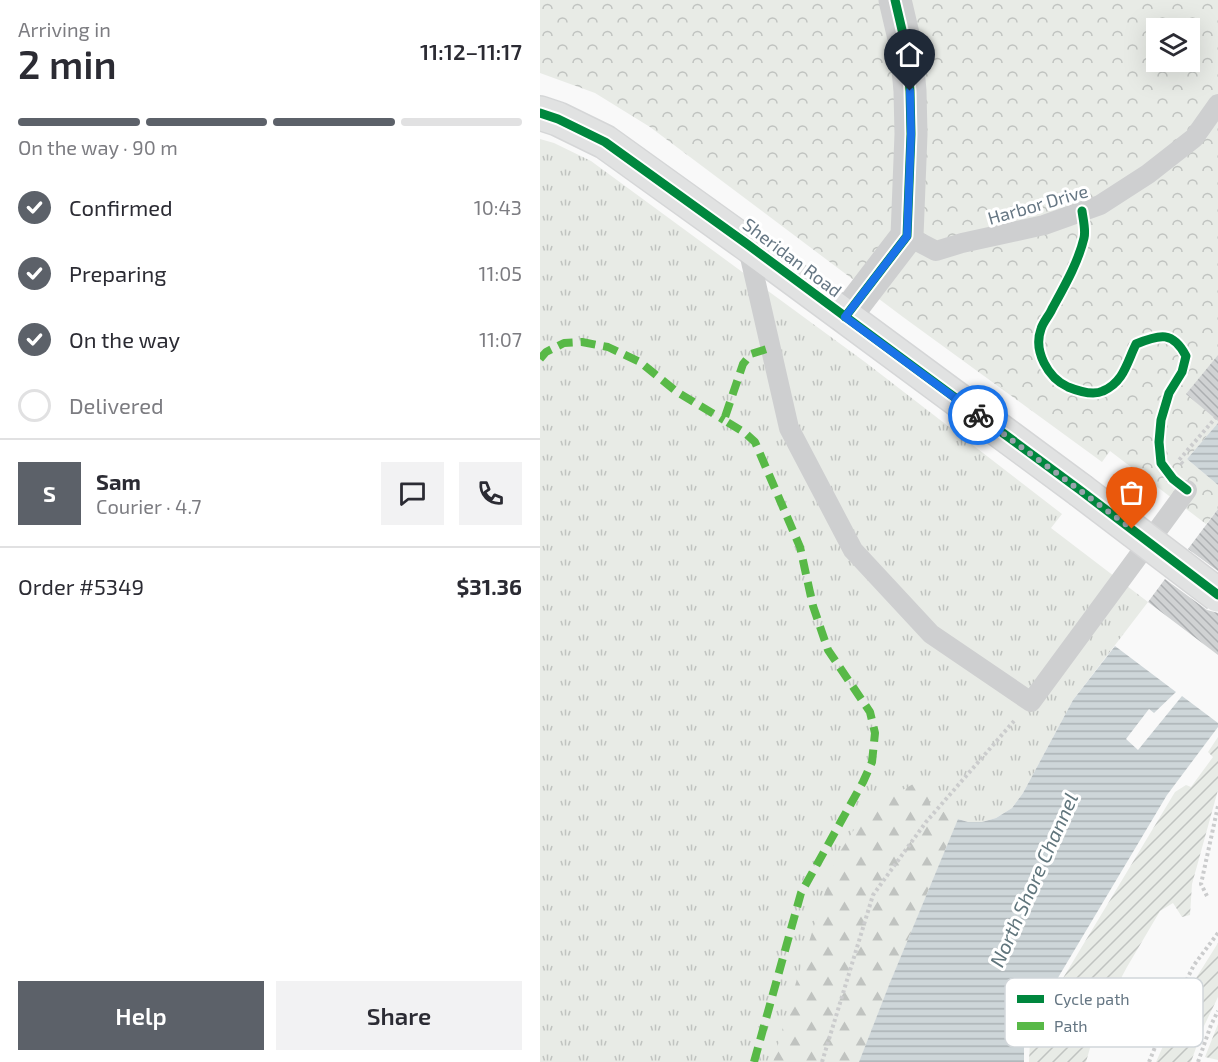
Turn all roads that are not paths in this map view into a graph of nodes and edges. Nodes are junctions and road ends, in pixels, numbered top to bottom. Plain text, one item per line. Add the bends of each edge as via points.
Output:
1 (896, 0) edge
2 (1218, 104) edge
3 (540, 113) edge
4 (907, 236) junction
5 (747, 244) junction
6 (845, 317) junction
7 (1187, 490) road end
8 (1218, 595) edge

1 - 4 street via 910,91
2 - 4 lane, Harbor Drive via 1194,138 1100,205 1044,225 936,251
3 - 5 street, Sheridan Road via 605,142
4 - 6 street
5 - 6 street, Sheridan Road
5 - 7 lane via 789,428 853,550 932,634 1031,702
6 - 8 street, Sheridan Road, bridge

